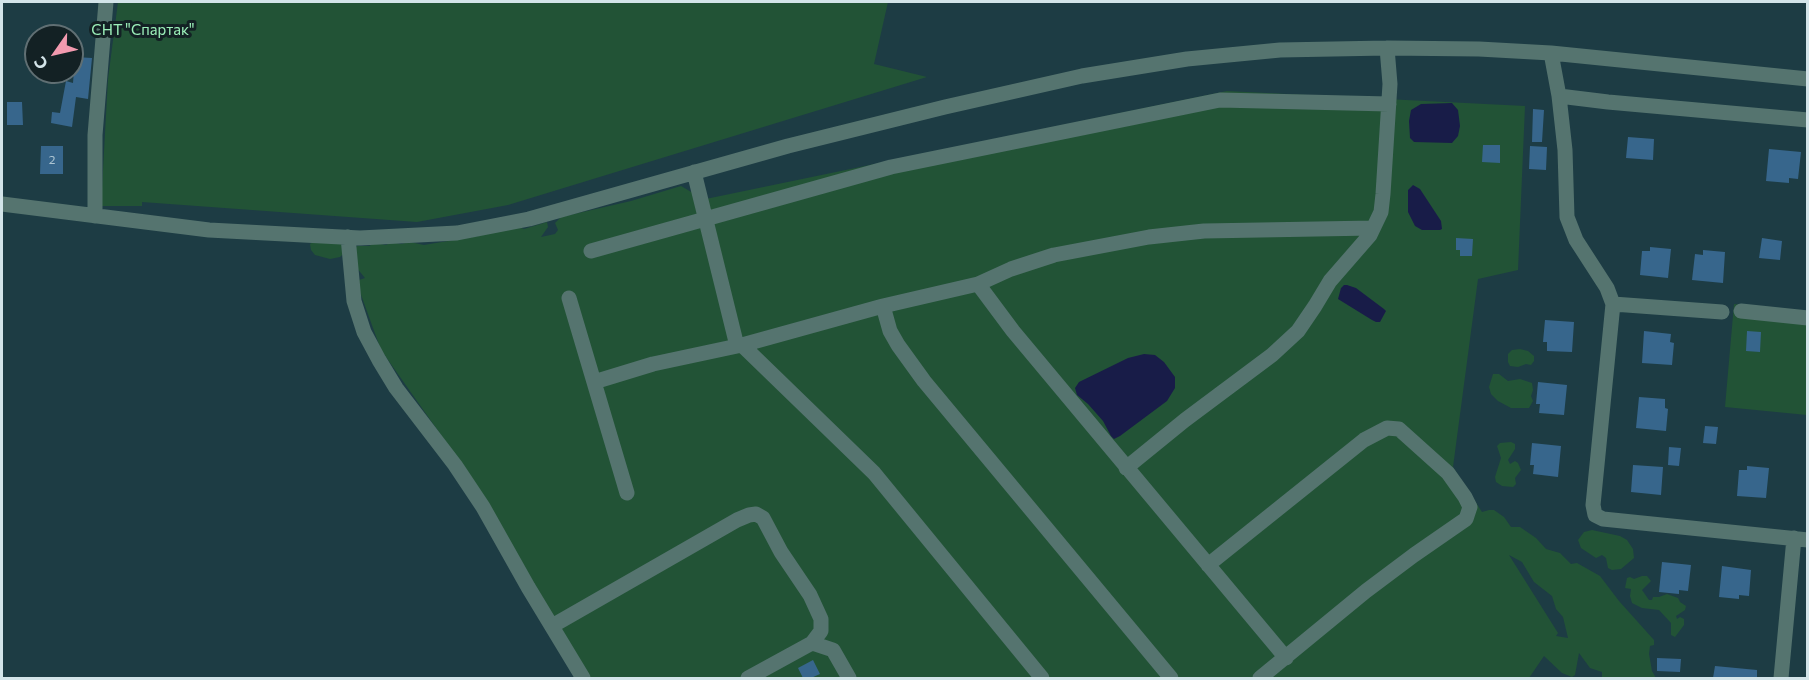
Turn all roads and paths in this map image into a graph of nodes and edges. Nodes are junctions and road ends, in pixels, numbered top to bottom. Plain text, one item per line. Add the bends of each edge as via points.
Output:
1 (106, 2) edge
2 (1387, 48) junction
3 (1551, 53) junction
4 (1808, 79) edge
5 (1559, 96) junction
6 (1389, 104) junction
7 (1808, 120) edge
8 (694, 172) junction
9 (2, 204) edge
10 (95, 216) junction
11 (705, 219) junction
12 (1373, 228) junction
13 (348, 237) junction
14 (591, 251) dead end
15 (978, 284) junction
16 (569, 298) dead end
17 (1613, 304) junction
18 (883, 306) junction
19 (1741, 311) dead end
20 (1722, 312) dead end
21 (1808, 318) edge
22 (739, 346) junction
23 (594, 382) junction
24 (1126, 468) junction
25 (627, 493) dead end
26 (1801, 539) edge
27 (1208, 565) junction
28 (552, 626) junction
29 (812, 643) junction
30 (1286, 658) junction
31 (584, 678) edge
32 (748, 678) edge
33 (849, 678) edge
34 (1042, 678) edge
35 (1171, 678) edge
36 (1260, 678) edge
37 (1781, 678) edge

1 - 10 street via 96,135
2 - 3 street
2 - 6 street
2 - 8 street via 1280,50 1187,58 1082,76
3 - 4 street
3 - 5 street
5 - 7 street
5 - 17 street via 1567,217
6 - 11 street via 1220,100 891,167
6 - 12 street via 1381,212
8 - 11 street
8 - 13 street via 529,219 457,233
9 - 10 street
10 - 13 street via 209,230
11 - 14 street
11 - 22 street
12 - 15 street via 1204,231 1149,237 1054,255
12 - 24 street via 1330,281 1298,331
13 - 28 street via 354,301 364,332 396,388 483,507
15 - 18 street
15 - 24 street
16 - 23 street
17 - 20 street
17 - 26 street via 1595,515 1603,519
18 - 22 street
18 - 35 street via 890,331 924,381
19 - 21 street
22 - 23 street via 653,364
22 - 34 street via 874,473
23 - 25 street
24 - 27 street
26 - 37 street
27 - 30 street
27 - 30 street via 1364,440 1387,428 1399,429 1448,472 1470,507 1466,519 1366,591
28 - 29 street via 737,520 756,514 763,518 821,619 821,631
28 - 31 street
29 - 32 street
29 - 33 street via 832,650
30 - 36 street

